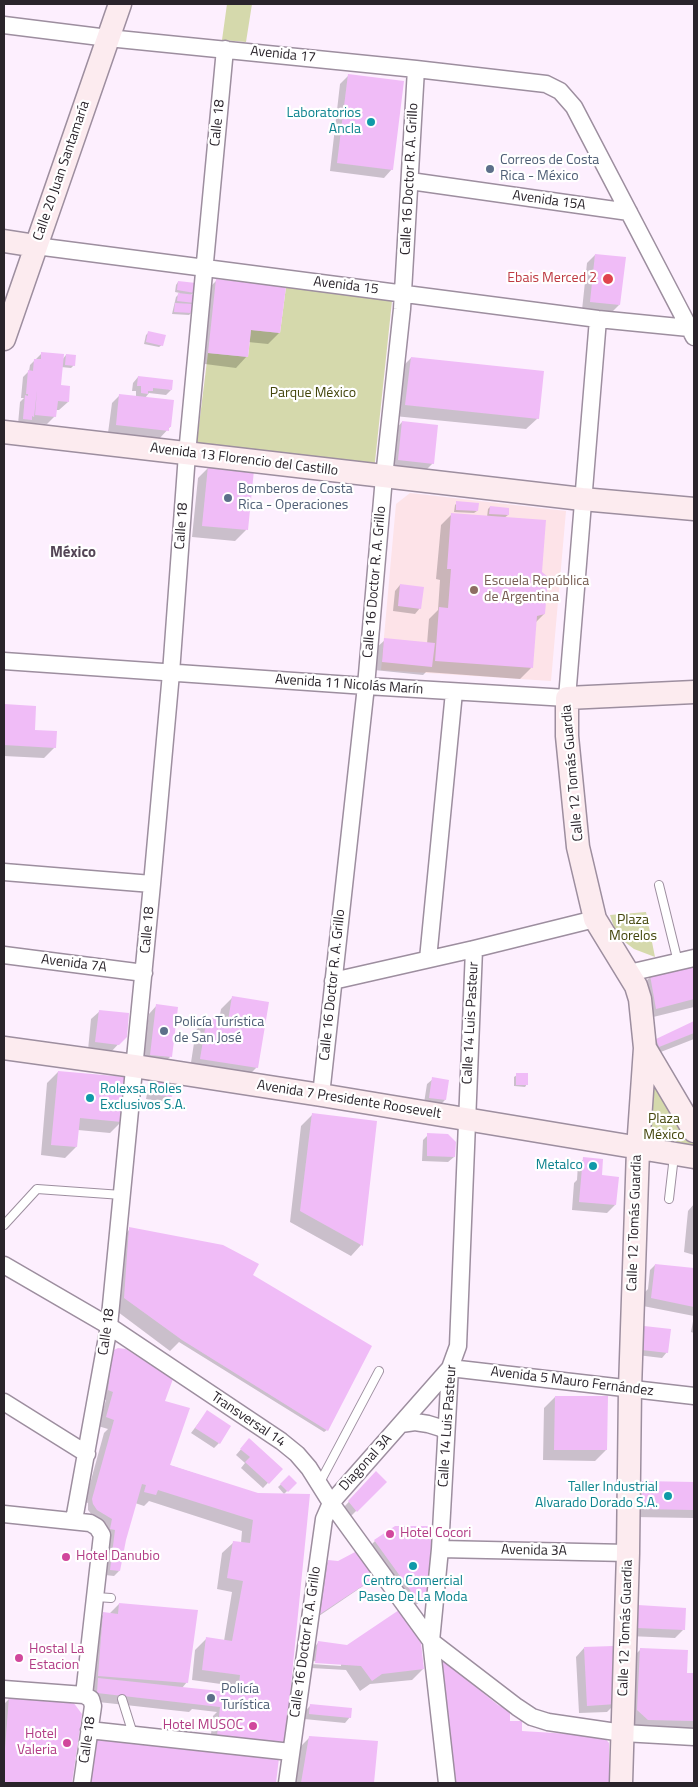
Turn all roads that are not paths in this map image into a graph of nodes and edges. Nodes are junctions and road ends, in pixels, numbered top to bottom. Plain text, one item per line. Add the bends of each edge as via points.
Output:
1 (120, 4) edge
2 (4, 25) edge
3 (108, 38) junction
4 (225, 49) junction
5 (416, 68) junction
6 (410, 181) junction
7 (629, 212) junction
8 (4, 241) edge
9 (36, 246) junction
10 (204, 269) junction
11 (403, 294) junction
12 (598, 319) junction
13 (692, 333) edge
14 (4, 339) edge
15 (4, 432) edge
16 (187, 454) junction
17 (384, 476) junction
18 (582, 499) junction
19 (694, 509) edge
20 (4, 661) edge
21 (171, 673) junction
22 (366, 686) junction
23 (454, 692) junction
24 (694, 692) edge
25 (566, 698) junction
26 (4, 872) edge
27 (152, 884) junction
28 (659, 886) dead end
29 (595, 919) junction
30 (474, 949) junction
31 (4, 956) edge
32 (694, 958) edge
33 (428, 960) junction
34 (678, 962) junction
35 (144, 973) junction
36 (629, 973) junction
37 (333, 981) junction
38 (4, 1048) edge
39 (645, 1048) junction
40 (134, 1066) junction
41 (321, 1095) junction
42 (467, 1120) junction
43 (694, 1131) edge
44 (638, 1149) junction
45 (684, 1156) edge
46 (122, 1195) junction
47 (669, 1199) dead end
48 (4, 1224) edge
49 (4, 1265) edge
50 (109, 1326) junction
51 (450, 1368) junction
52 (379, 1371) dead end
53 (630, 1389) junction
54 (694, 1396) edge
55 (4, 1402) edge
56 (401, 1424) junction
57 (446, 1432) junction
58 (87, 1454) junction
59 (319, 1484) junction
60 (331, 1502) junction
61 (4, 1514) edge
62 (74, 1520) junction
63 (440, 1550) junction
64 (628, 1553) junction
65 (431, 1641) junction
66 (4, 1688) edge
67 (84, 1695) junction
68 (122, 1699) dead end
69 (89, 1730) junction
70 (623, 1733) junction
71 (133, 1734) junction
72 (694, 1737) edge
73 (290, 1752) junction
74 (82, 1783) edge
75 (287, 1783) edge
76 (447, 1783) edge
77 (621, 1783) edge

1 - 3 street, Calle 20 Juan Santamaría
2 - 3 street, Avenida 17
3 - 4 street, Avenida 17
3 - 9 street, Calle 20 Juan Santamaría
4 - 5 street, Avenida 17
4 - 10 street, Calle 18
5 - 6 street, Calle 16 Doctor R. A. Grillo
5 - 7 street, Avenida 17 via 546,84 560,91 574,107
6 - 7 street, Avenida 15A
6 - 11 street, Calle 16 Doctor R. A. Grillo
7 - 13 street
8 - 9 street, Avenida 15
9 - 10 street, Avenida 15
9 - 14 street, Calle 20 Juan Santamaría
10 - 11 street, Avenida 15
10 - 16 street, Calle 18
11 - 12 street, Avenida 15
11 - 17 street, Calle 16 Doctor R. A. Grillo
12 - 13 street, Avenida 15
12 - 18 street, Calle 12 Tomás Guardia
15 - 16 street, Avenida 13 Florencio del Castillo
16 - 17 street, Avenida 13 Florencio del Castillo
16 - 21 street, Calle 18
17 - 18 street, Avenida 13 Florencio del Castillo
17 - 22 street, Calle 16 Doctor R. A. Grillo
18 - 19 street, Avenida 13 Florencio del Castillo
18 - 25 street, Calle 12 Tomás Guardia
20 - 21 street, Avenida 11 Nicolás Marín
21 - 22 street, Avenida 11 Nicolás Marín
21 - 27 street, Calle 18
22 - 23 street, Avenida 11 Nicolás Marín
22 - 37 street, Calle 16 Doctor R. A. Grillo
23 - 25 street, Avenida 11 Nicolás Marín
23 - 33 street
24 - 25 street, Avenida 11 Nicolás Marín
25 - 29 street, Calle 12 Tomás Guardia via 566,736 578,847
26 - 27 street
27 - 35 street, Calle 18
28 - 34 lane
29 - 30 street
29 - 36 street, Calle 12 Tomás Guardia
30 - 33 street
30 - 42 street, Calle 14 Luis Pasteur
31 - 35 street, Avenida 7A
32 - 34 street
33 - 37 street
34 - 36 street
35 - 40 street, Calle 18
36 - 39 street, Calle 12 Tomás Guardia via 640,999
37 - 41 street, Calle 16 Doctor R. A. Grillo
38 - 40 street, Avenida 7 Presidente Roosevelt
39 - 43 street
39 - 44 street, Calle 12 Tomás Guardia
40 - 41 street, Avenida 7 Presidente Roosevelt
40 - 46 street, Calle 18
41 - 42 street, Avenida 7 Presidente Roosevelt
42 - 44 street, Avenida 7 Presidente Roosevelt
42 - 51 street, Calle 14 Luis Pasteur via 458,1346
44 - 45 street, Avenida 7 Presidente Roosevelt
44 - 53 street, Calle 12 Tomás Guardia
45 - 47 lane
46 - 48 lane via 37,1189
46 - 50 street, Calle 18
49 - 50 street, Transversal 14
50 - 58 street, Calle 18
50 - 59 street, Transversal 14 via 281,1441 297,1454
51 - 53 street, Avenida 5 Mauro Fernández
51 - 56 street, Diagonal 3A
51 - 57 street, Calle 14 Luis Pasteur
52 - 59 lane
53 - 54 street, Avenida 5 Mauro Fernández
53 - 64 street, Calle 12 Tomás Guardia
55 - 58 street
56 - 57 street, Diagonal 3A via 428,1424
56 - 60 street, Diagonal 3A
57 - 63 street, Calle 14 Luis Pasteur
58 - 62 street, Calle 18
59 - 60 street, Transversal 14
60 - 65 street, Transversal 14
60 - 73 street, Calle 16 Doctor R. A. Grillo via 324,1519
61 - 62 street
62 - 67 street, Calle 18 via 90,1523 102,1535 103,1598
63 - 64 street, Avenida 3A
63 - 65 street, Calle 14 Luis Pasteur
64 - 70 street, Calle 12 Tomás Guardia
65 - 70 street via 532,1717
65 - 76 street, Calle 14 Luis Pasteur
66 - 67 street
67 - 69 street, Calle 18 via 91,1699 93,1706
68 - 71 lane
69 - 71 street
69 - 74 street, Calle 18
70 - 72 street
70 - 77 street, Calle 12 Tomás Guardia
71 - 73 street
73 - 75 street, Calle 16 Doctor R. A. Grillo

